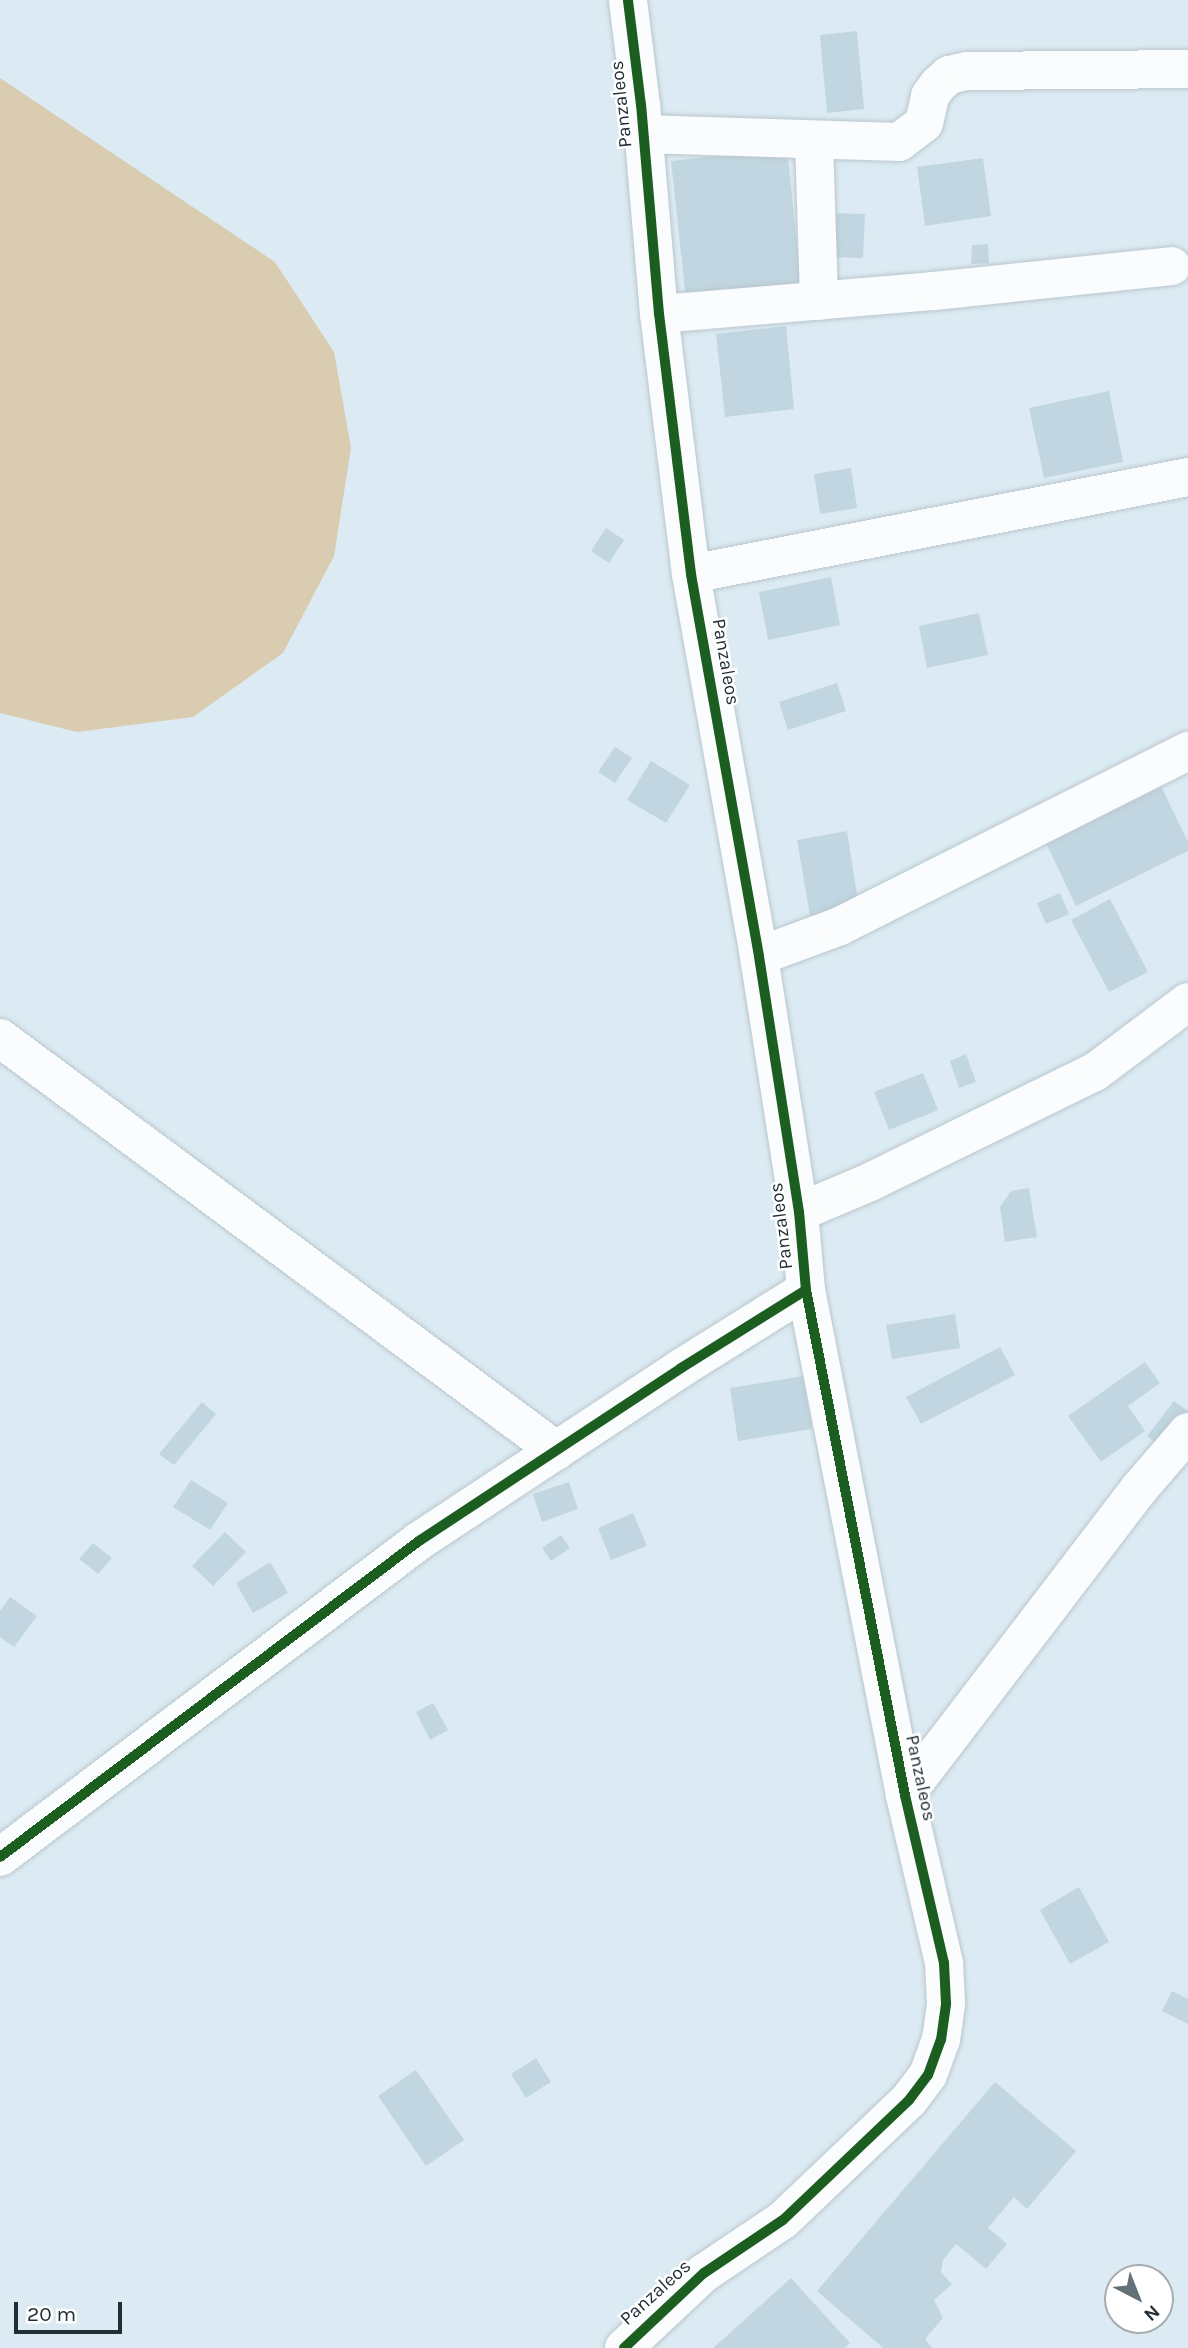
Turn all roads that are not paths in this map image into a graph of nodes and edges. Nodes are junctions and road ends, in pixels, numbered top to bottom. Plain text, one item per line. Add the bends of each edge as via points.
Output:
1 (628, 0) edge
2 (1188, 69) edge
3 (643, 134) junction
4 (814, 140) junction
5 (1172, 266) dead end
6 (818, 301) junction
7 (659, 314) junction
8 (1188, 477) edge
9 (691, 573) junction
10 (1188, 751) edge
11 (759, 956) junction
12 (1188, 1002) edge
13 (0, 1038) edge
14 (799, 1212) junction
15 (806, 1290) junction
16 (1188, 1432) edge
17 (557, 1451) junction
18 (905, 1795) junction
19 (0, 1857) edge
20 (624, 2348) edge

1 - 3 street, Panzaleos
2 - 4 street via 967,71 949,75 938,85 930,96 924,123 899,142
3 - 4 street
3 - 7 street, Panzaleos
4 - 6 street
5 - 6 street
6 - 7 street
7 - 9 street, Panzaleos
8 - 9 street
9 - 11 street, Panzaleos
10 - 11 street via 839,926
11 - 14 street, Panzaleos
12 - 14 street via 1095,1072
13 - 17 street
14 - 15 street, Panzaleos
15 - 17 street
15 - 18 street, Panzaleos
16 - 18 street via 1139,1489
17 - 19 street via 419,1541
18 - 20 street, Panzaleos via 944,1963 946,2003 941,2040 928,2075 909,2100 783,2220 704,2273

